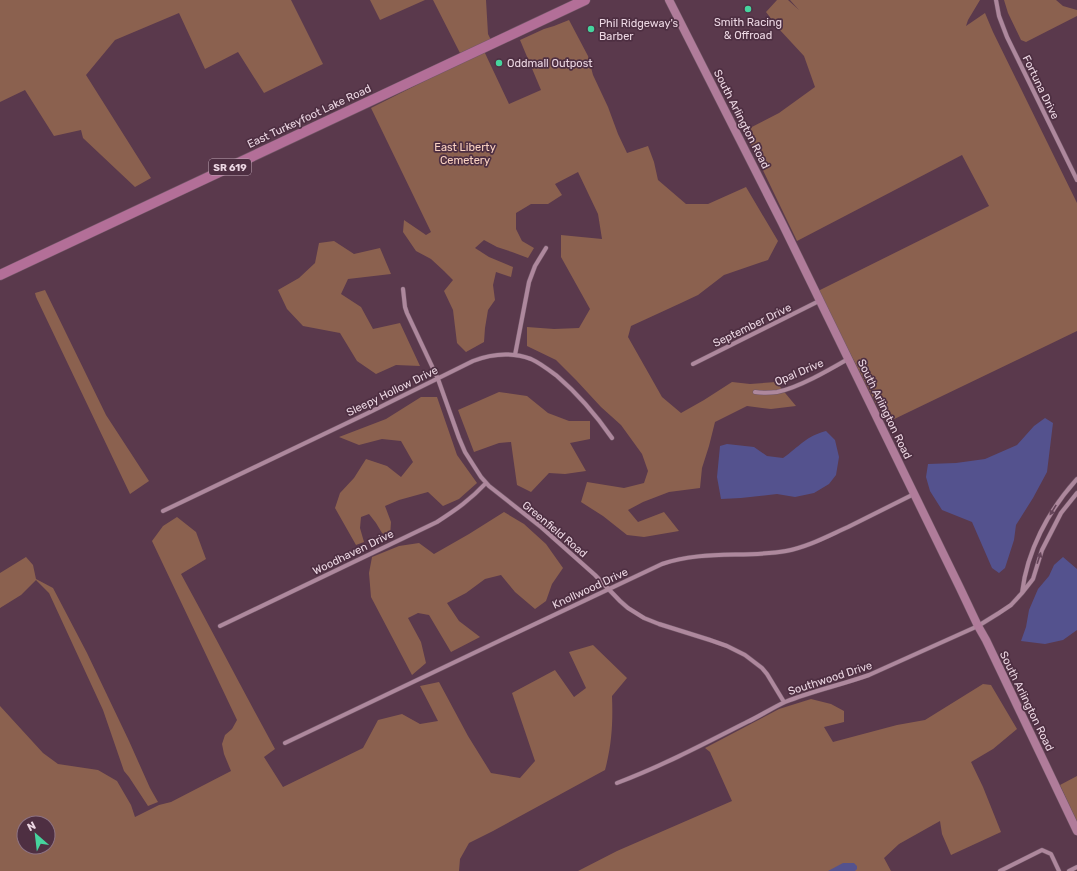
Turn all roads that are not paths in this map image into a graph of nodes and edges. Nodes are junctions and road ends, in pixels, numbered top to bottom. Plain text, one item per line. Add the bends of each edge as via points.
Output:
1 (585, 0) edge
2 (669, 0) edge
3 (996, 0) edge
4 (1077, 180) edge
5 (546, 248) dead end
6 (0, 275) edge
7 (403, 288) dead end
8 (820, 301) junction
9 (515, 355) junction
10 (848, 359) junction
11 (693, 364) dead end
12 (438, 379) junction
13 (755, 392) dead end
14 (612, 438) dead end
15 (1077, 479) edge
16 (486, 483) junction
17 (1069, 488) junction
18 (1077, 493) edge
19 (914, 494) junction
20 (163, 511) dead end
21 (609, 589) junction
22 (1022, 593) junction
23 (220, 626) dead end
24 (978, 626) junction
25 (784, 702) junction
26 (285, 743) dead end
27 (645, 771) junction
28 (648, 776) dead end
29 (617, 783) dead end
30 (1077, 831) edge
31 (1077, 867) edge
32 (1000, 871) edge
33 (1059, 871) edge
34 (1068, 871) edge

1 - 6 main road, East Turkeyfoot Lake Road / SR 619
2 - 8 main road, South Arlington Road
3 - 4 street, Fortuna Drive via 1007,37
5 - 9 street via 529,282
7 - 12 street, Greenfield Road via 408,313
8 - 10 main road, South Arlington Road
8 - 11 street, September Drive
9 - 12 street, Sleepy Hollow Drive via 477,360
9 - 14 street, Sleepy Hollow Drive via 537,362 565,383 592,410
10 - 13 street, Opal Drive via 788,389 770,393
10 - 19 main road, South Arlington Road
12 - 16 street, Greenfield Road via 465,452
12 - 20 street, Sleepy Hollow Drive
15 - 17 street
16 - 21 street, Greenfield Road via 541,527
16 - 23 street, Woodhaven Drive via 457,509 437,522
17 - 18 street
17 -> 22 street via 1055,507 1030,556
22 -> 18 street, Southwood Drive via 1033,579 1042,550 1061,513
19 - 21 street, Knollwood Drive via 806,546 787,551 685,558 662,564
19 - 24 main road, South Arlington Road
21 - 25 street, Greenfield Road via 644,618 727,646 745,655 767,674
21 - 26 street, Knollwood Drive
22 - 24 street, Southwood Drive via 1011,604
24 - 25 street, Southwood Drive via 869,675
24 - 30 main road, South Arlington Road
25 - 27 street, Southwood Drive
27 - 28 street
27 - 29 street, Southwood Drive
31 - 34 street
32 - 33 street via 1042,850 1052,854

